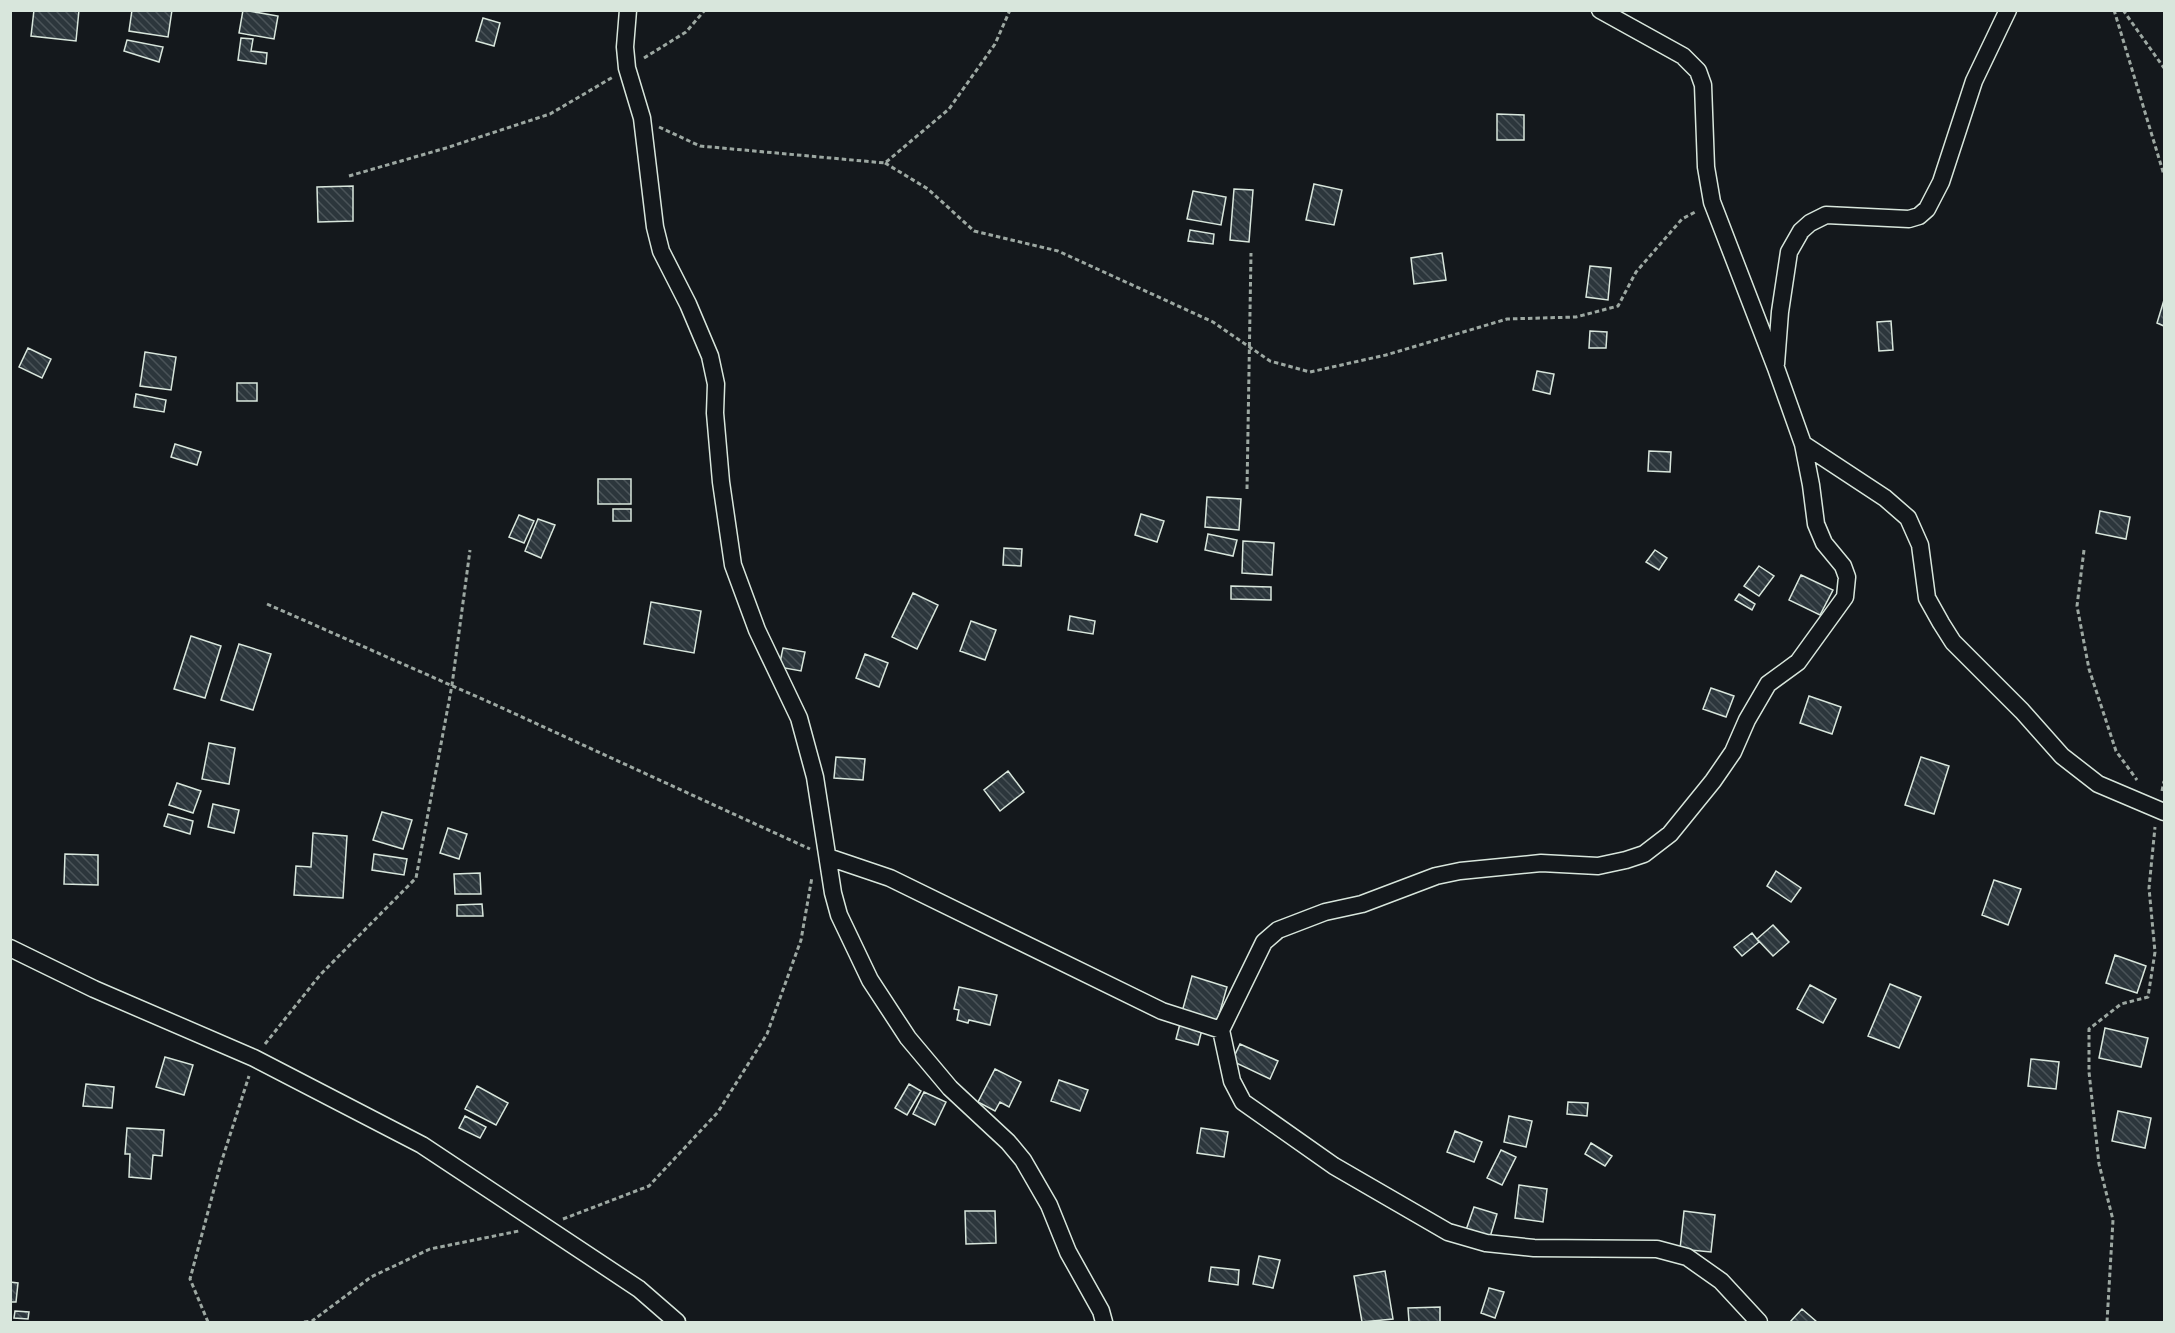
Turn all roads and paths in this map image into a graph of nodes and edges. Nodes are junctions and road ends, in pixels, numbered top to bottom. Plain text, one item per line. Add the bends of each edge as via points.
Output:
1 (628, 10) edge
2 (705, 10) edge
3 (1010, 10) edge
4 (1600, 10) edge
5 (2008, 10) edge
6 (2114, 10) edge
7 (2123, 10) edge
8 (627, 68) junction
9 (2164, 68) edge
10 (642, 118) junction
11 (885, 163) junction
12 (2164, 175) edge
13 (349, 176) dead end
14 (1712, 202) junction
15 (1251, 253) dead end
16 (1250, 346) junction
17 (1776, 368) junction
18 (1803, 444) junction
19 (1247, 489) dead end
20 (470, 550) dead end
21 (2084, 550) dead end
22 (267, 604) dead end
23 (452, 685) junction
24 (2136, 780) dead end
25 (2164, 781) edge
26 (2163, 789) edge
27 (2161, 810) edge
28 (828, 856) junction
29 (812, 874) dead end
30 (10, 948) edge
31 (1221, 1030) junction
32 (254, 1058) junction
33 (544, 1227) junction
34 (208, 1323) edge
35 (304, 1323) edge
36 (677, 1323) edge
37 (1104, 1323) edge
38 (1759, 1323) edge
39 (2107, 1323) edge

1 - 8 street
2 - 8 path via 686,32
3 - 11 path via 995,44 949,109
4 - 14 street via 1683,56 1698,71 1703,84 1706,167
5 - 17 street via 1974,81 1941,182 1927,209 1909,219 1827,215 1801,231 1789,252
6 - 12 path
7 - 9 path
8 - 10 street
8 - 13 path via 550,114
10 - 11 path via 700,146
10 - 28 street via 661,250 710,356 716,384 721,482 733,565 757,630 798,718 815,777
11 - 16 path via 928,189 974,231 1058,251 1214,322
14 - 16 path via 1682,219 1636,272 1618,306 1576,317 1507,320 1310,372 1270,361
14 - 17 street
15 - 16 path
16 - 19 path
17 - 18 street
18 - 27 street via 1885,498 1908,518 1920,545 1927,598 1953,642 2062,756 2098,784
18 - 31 street via 1819,535 1843,566 1847,578 1845,597 1798,662 1768,684 1733,752 1670,834 1644,854 1598,866 1541,863 1436,876 1278,930 1264,942
20 - 23 path
21 - 24 path via 2078,606 2089,669 2116,751
22 - 23 path
23 - 28 path
23 - 32 path via 416,878 320,975
25 - 26 path
26 - 27 path
27 - 39 path via 2149,888 2155,951 2148,997 2121,1004 2089,1029 2089,1072 2099,1164 2113,1221
28 - 31 street via 890,878 1162,1011
28 - 37 street via 839,915 870,980 908,1038 950,1088 1023,1160 1049,1205
29 - 33 path via 801,940 766,1034 718,1112 649,1186
30 - 32 street via 94,990
31 - 38 street via 1232,1081 1243,1102 1334,1166 1448,1232 1486,1243 1657,1249 1687,1257 1721,1281
32 - 33 street via 422,1145
32 - 34 path via 190,1279
33 - 35 path via 430,1249 371,1276
33 - 36 street via 639,1289

